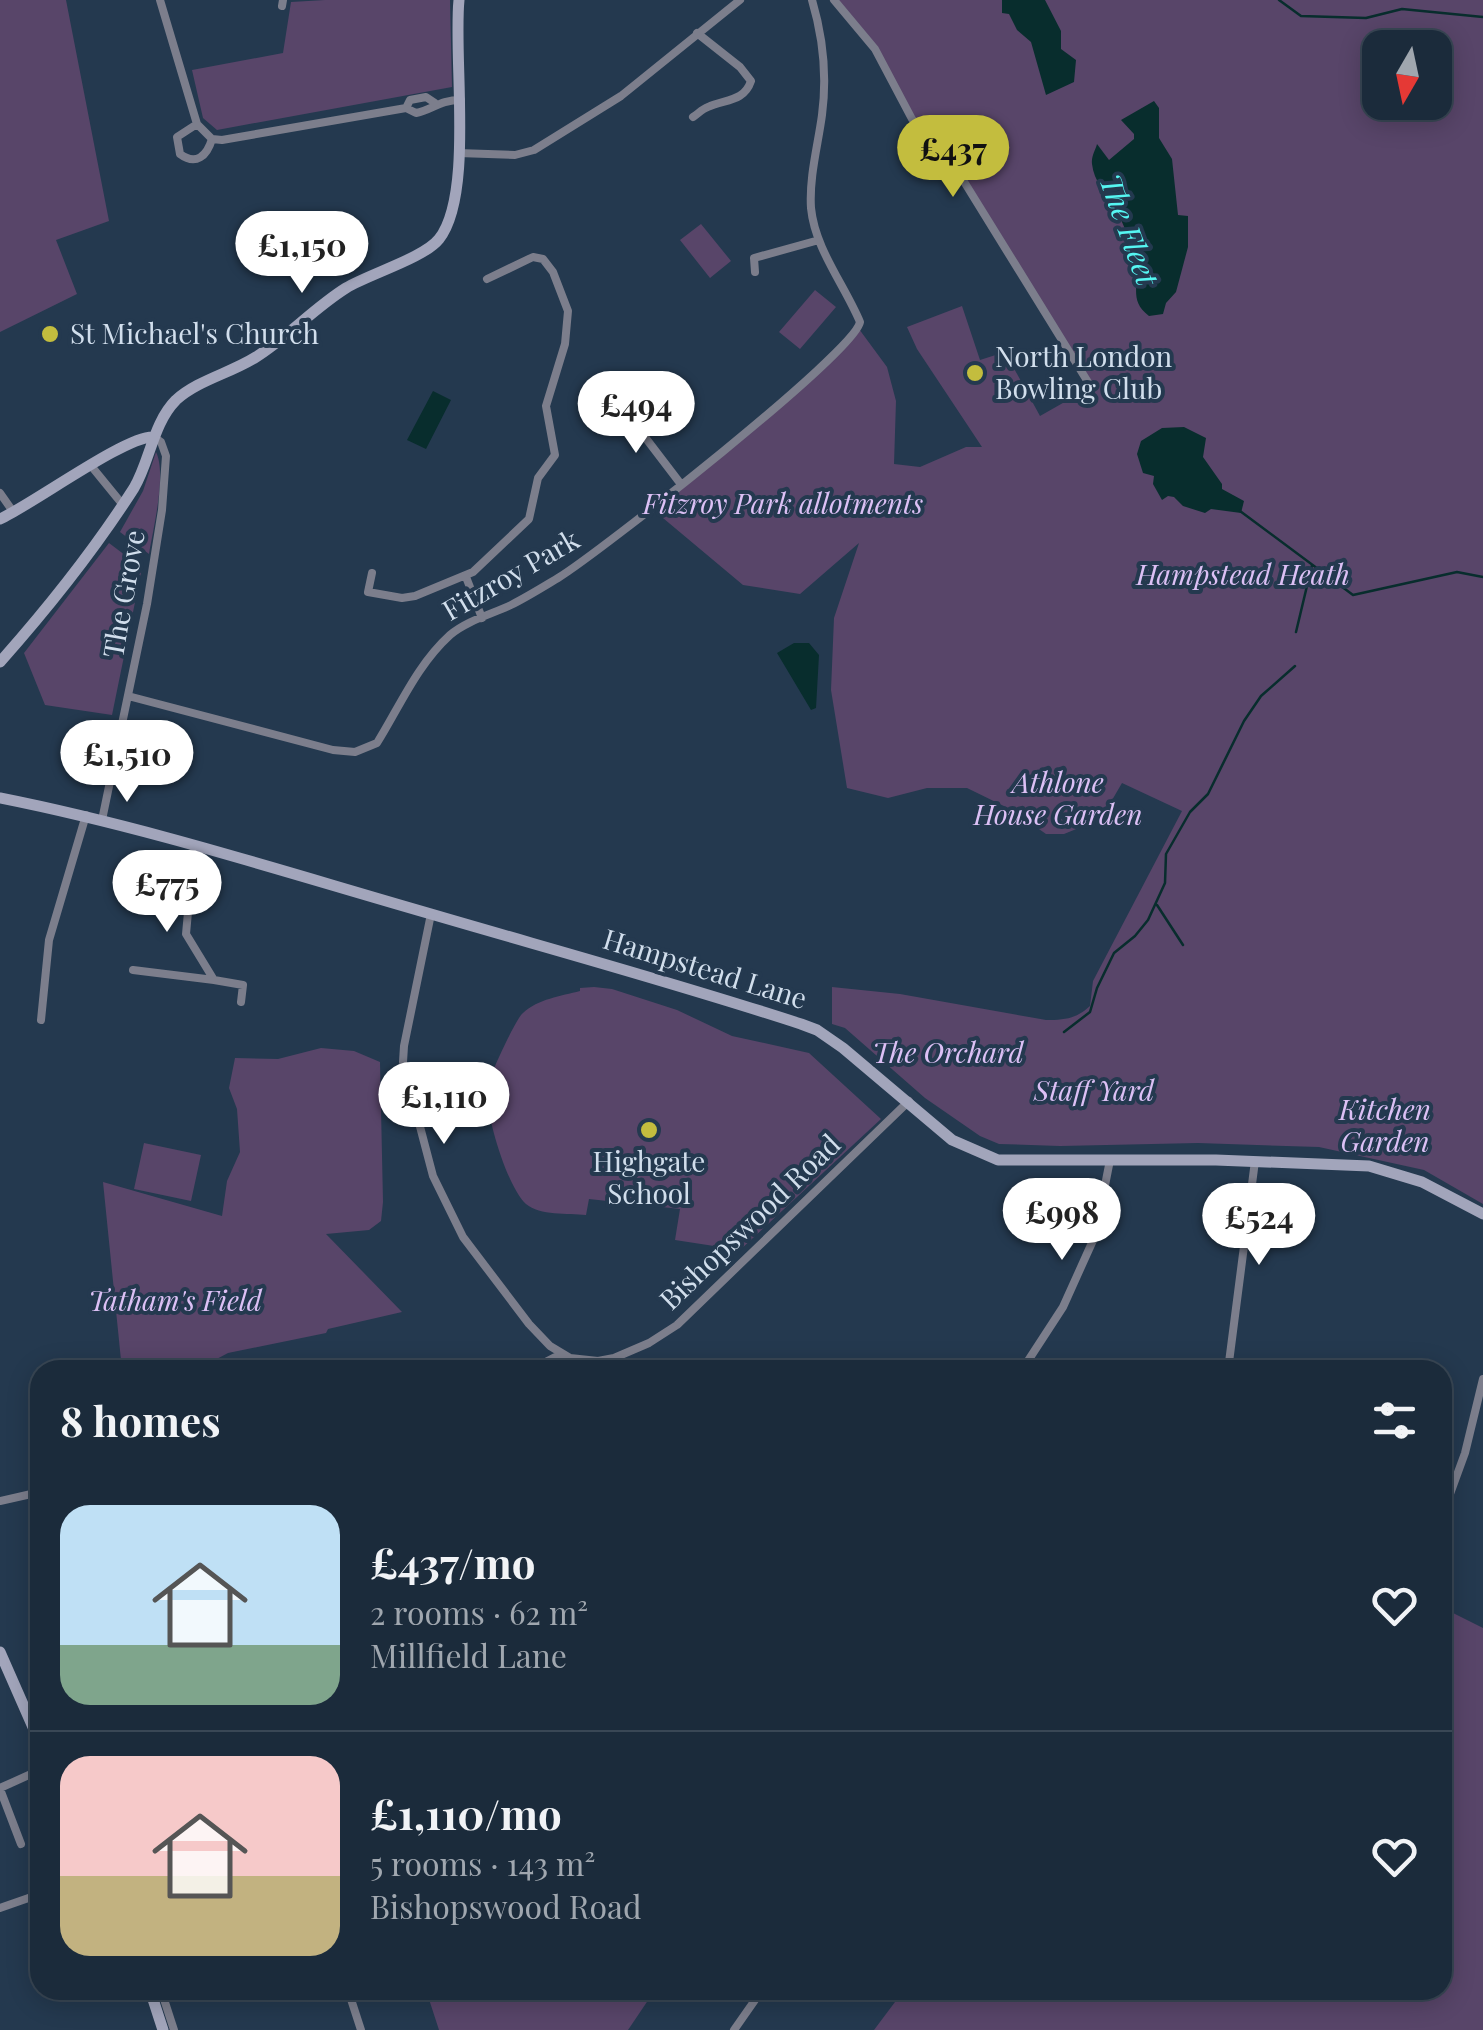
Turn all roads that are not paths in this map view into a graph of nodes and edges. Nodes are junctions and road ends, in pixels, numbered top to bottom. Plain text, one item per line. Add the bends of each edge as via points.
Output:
1 (160, 0) edge
2 (459, 0) edge
3 (740, 0) edge
4 (812, 0) edge
5 (834, 0) edge
6 (696, 33) junction
7 (461, 100) junction
8 (693, 118) dead end
9 (196, 124) junction
10 (212, 139) junction
11 (458, 154) junction
12 (820, 240) junction
13 (755, 272) dead end
14 (487, 279) dead end
15 (1092, 388) dead end
16 (622, 407) dead end
17 (154, 438) junction
18 (92, 467) junction
19 (680, 483) junction
20 (0, 493) edge
21 (122, 505) junction
22 (14, 512) junction
23 (0, 519) edge
24 (372, 573) dead end
25 (466, 576) junction
26 (482, 618) junction
27 (0, 662) edge
28 (128, 696) junction
29 (0, 798) edge
30 (86, 815) junction
31 (102, 820) junction
32 (194, 846) junction
33 (431, 914) junction
34 (133, 970) dead end
35 (214, 980) junction
36 (240, 1002) dead end
37 (42, 1020) dead end
38 (909, 1101) junction
39 (1110, 1160) junction
40 (1255, 1161) junction
41 (1483, 1214) edge
42 (560, 1354) junction
43 (549, 1360) edge
44 (1029, 1360) edge
45 (1229, 1360) edge
46 (1483, 1379) edge
47 (1452, 1489) edge
48 (30, 1494) edge
49 (0, 1502) edge
50 (0, 1652) edge
51 (30, 1720) edge
52 (30, 1775) edge
53 (0, 1789) edge
54 (21, 1844) dead end
55 (30, 1898) edge
56 (0, 1908) edge
57 (153, 2000) edge
58 (164, 2000) edge
59 (351, 2000) edge
60 (755, 2000) edge
61 (163, 2030) edge
62 (174, 2030) edge
63 (361, 2030) edge
64 (734, 2030) edge

1 - 9 street
2 - 7 main road
3 - 6 street
4 - 12 street, Fitzroy Park via 822,34 822,109 811,190
5 - 15 street via 875,49 912,118 963,180
6 - 8 street via 751,81 739,97
6 - 11 street via 621,96 534,150
7 - 10 street via 416,113 406,108
7 - 11 main road
9 - 10 street
9 - 10 street via 177,137 180,154 198,159
11 - 17 main road via 452,214 439,240 347,288 252,360 181,396
12 - 13 street via 754,258
12 - 19 street, Fitzroy Park via 858,329 781,404
14 - 25 street via 543,259 561,288 568,328 546,406 556,455 538,478 529,519
16 - 19 street
17 - 18 main road via 120,446
17 - 21 main road
17 - 28 street, The Grove via 166,456 154,567
18 - 21 street
18 - 22 main road
19 - 26 street, Fitzroy Park via 594,555
20 - 22 street
21 - 27 main road
22 - 23 main road
24 - 25 street via 368,592 402,598
25 - 26 street
26 - 28 street, Fitzroy Park via 438,647 377,742 355,752
28 - 31 street, The Grove
29 - 30 main road, Hampstead Lane
30 - 31 main road, Hampstead Lane
30 - 37 street via 49,940
31 - 32 main road, Hampstead Lane
32 - 33 main road, Hampstead Lane
32 - 35 street via 186,934
33 - 38 main road, Hampstead Lane via 817,1030
33 - 42 street via 403,1056 432,1176 477,1257
34 - 35 street
35 - 36 street via 243,985
38 - 39 main road, Hampstead Lane via 952,1140 998,1160
38 - 42 street, Bishopswood Road via 677,1325 614,1358
39 - 40 main road, Hampstead Lane
39 - 44 street via 1095,1236 1063,1307
40 - 41 main road, Hampstead Lane via 1369,1166 1422,1182
40 - 45 street
42 - 43 street
46 - 47 street
48 - 49 street
50 - 51 main road
52 - 53 street
53 - 54 street
55 - 56 street
57 - 61 main road
58 - 62 street
59 - 63 street
60 - 64 street

